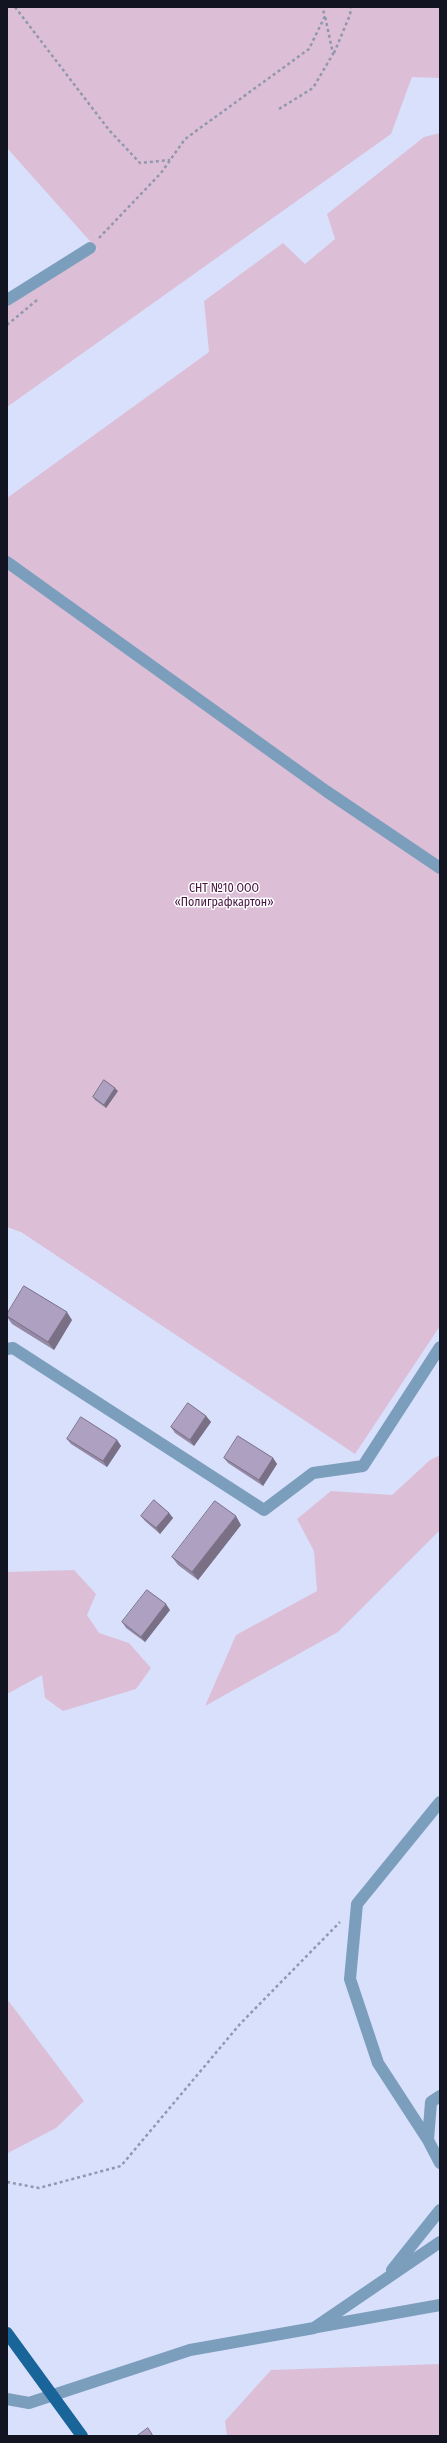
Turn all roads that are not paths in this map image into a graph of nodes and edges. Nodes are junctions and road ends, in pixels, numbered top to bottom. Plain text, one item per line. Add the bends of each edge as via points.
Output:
1 (90, 248) road end
2 (7, 300) edge
3 (7, 562) edge
4 (440, 868) edge
5 (440, 1347) edge
6 (7, 1349) edge
7 (440, 1802) edge
8 (440, 2096) edge
9 (428, 2140) junction
10 (440, 2163) edge
11 (440, 2210) edge
12 (440, 2242) edge
13 (384, 2279) junction
14 (440, 2305) edge
15 (314, 2328) junction
16 (7, 2333) edge
17 (51, 2394) junction
18 (7, 2399) edge
19 (82, 2436) edge

1 - 2 street
3 - 4 street via 326,790
5 - 6 street via 363,1466 313,1473 264,1510 13,1348
7 - 9 street via 357,1904 350,1979 378,2063
8 - 9 street via 431,2102
9 - 10 street
11 - 13 street
12 - 13 street
13 - 15 street
14 - 15 street
15 - 17 street via 190,2350
16 - 17 main road
17 - 18 street via 29,2403
17 - 19 main road

